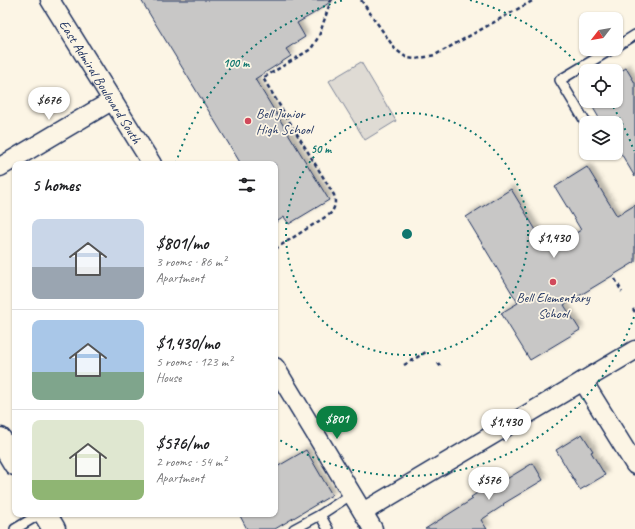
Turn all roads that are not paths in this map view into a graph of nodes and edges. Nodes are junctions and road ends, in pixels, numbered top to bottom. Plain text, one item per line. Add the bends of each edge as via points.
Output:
1 (50, 0) edge
2 (635, 35) edge
3 (623, 43) edge
4 (600, 56) edge
5 (112, 100) junction
6 (582, 116) edge
7 (150, 161) edge
8 (0, 167) edge
9 (635, 350) edge
10 (278, 372) edge
11 (583, 381) junction
12 (0, 439) edge
13 (12, 459) edge
14 (635, 465) edge
15 (352, 494) junction
16 (363, 512) junction
17 (320, 515) junction
18 (35, 517) edge
19 (47, 517) edge
20 (15, 529) edge
21 (54, 529) edge
22 (294, 529) edge
23 (328, 529) edge
24 (374, 529) edge

1 - 5 street, East Admiral Boulevard South
2 - 3 lane
4 - 6 lane via 560,80
5 - 7 street, East Admiral Boulevard South
5 - 8 street
9 - 11 street
10 - 15 street
11 - 14 street
11 - 16 street
12 - 13 main road
15 - 16 street
15 - 17 lane
16 - 24 street
17 - 22 lane
17 - 23 lane
18 - 20 lane
19 - 21 main road

